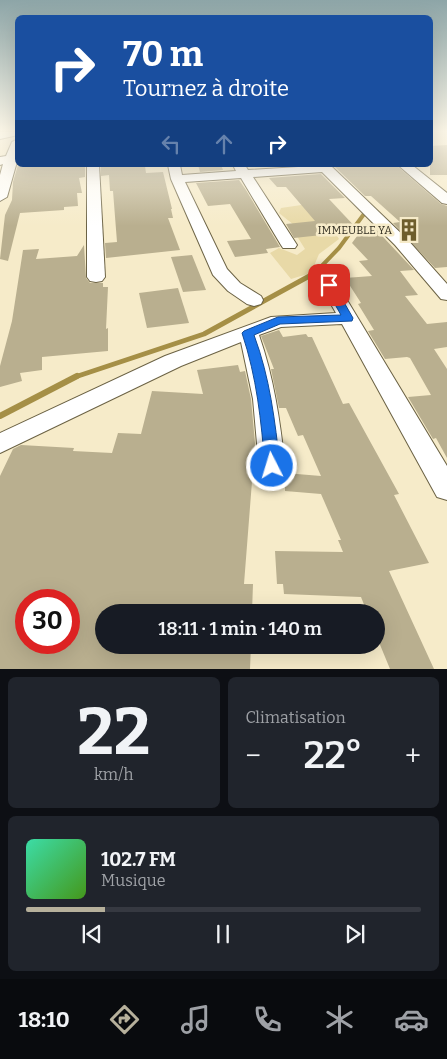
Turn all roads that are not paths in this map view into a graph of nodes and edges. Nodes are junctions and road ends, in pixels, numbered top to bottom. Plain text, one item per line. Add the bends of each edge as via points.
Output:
1 (5, 163) edge
2 (93, 167) edge
3 (324, 167) edge
4 (406, 167) edge
5 (242, 170) edge
6 (176, 172) edge
7 (0, 197) edge
8 (447, 200) edge
9 (290, 246) dead end
10 (96, 277) dead end
11 (329, 285) dead end
12 (446, 292) edge
13 (254, 300) dead end
14 (348, 318) junction
15 (248, 333) junction
16 (0, 444) edge
17 (272, 466) dead end
18 (447, 490) edge

1 - 7 street
2 - 10 street
3 - 5 street
3 - 12 street via 401,242
4 - 8 street
5 - 6 street
5 - 9 street
6 - 13 street via 219,271 234,287
11 - 14 street
14 - 15 street via 278,321
14 - 18 street
15 - 16 street via 172,361
15 - 17 street via 258,362 266,404

